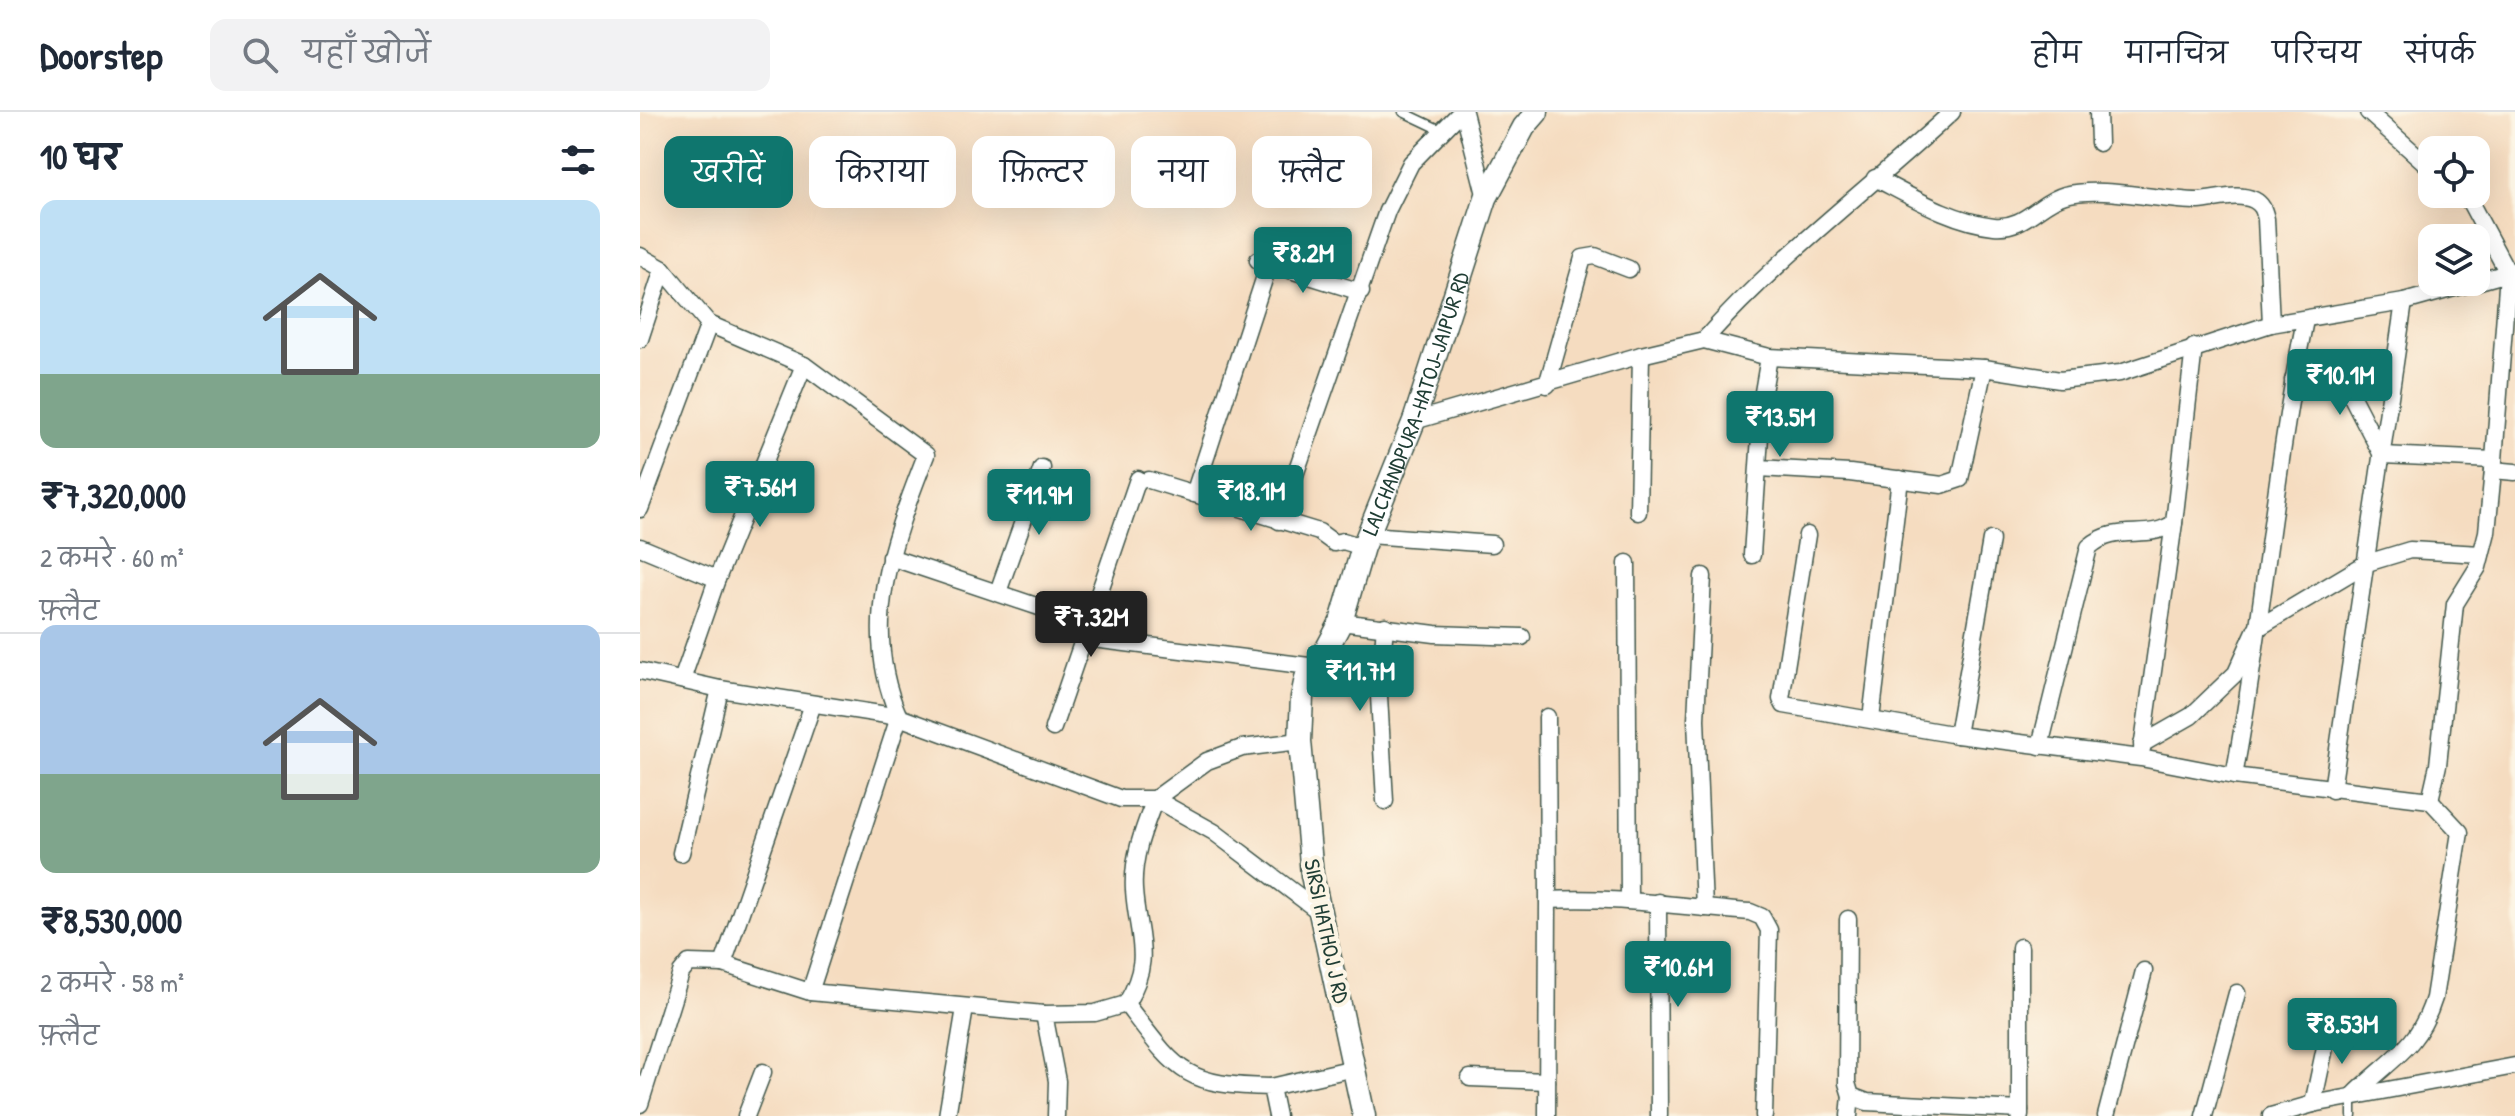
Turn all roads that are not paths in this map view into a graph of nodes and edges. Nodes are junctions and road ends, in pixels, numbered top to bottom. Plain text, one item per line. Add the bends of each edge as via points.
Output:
1 (1403, 112) edge
2 (1463, 112) edge
3 (1537, 112) edge
4 (1952, 112) edge
5 (2098, 112) edge
6 (2368, 112) edge
7 (1441, 130) junction
8 (2099, 143) dead end
9 (2418, 157) edge
10 (1875, 178) junction
11 (1486, 198) junction
12 (2474, 208) edge
13 (640, 256) edge
14 (663, 269) junction
15 (1629, 269) dead end
16 (2512, 272) edge
17 (1361, 292) junction
18 (2404, 302) junction
19 (2305, 320) junction
20 (709, 324) junction
21 (2271, 324) junction
22 (640, 339) edge
23 (1704, 340) junction
24 (2194, 347) junction
25 (1641, 355) junction
26 (1769, 357) junction
27 (804, 365) junction
28 (1984, 368) junction
29 (2293, 380) junction
30 (1547, 385) junction
31 (1414, 421) junction
32 (2382, 455) junction
33 (2493, 465) junction
34 (1042, 468) dead end
35 (1759, 468) junction
36 (2515, 472) edge
37 (1900, 479) junction
38 (1194, 494) junction
39 (640, 509) edge
40 (1638, 512) dead end
41 (1279, 521) junction
42 (2174, 523) junction
43 (1807, 535) dead end
44 (1991, 540) dead end
45 (1358, 541) junction
46 (1492, 544) dead end
47 (640, 547) edge
48 (2481, 554) junction
49 (1752, 555) dead end
50 (890, 557) junction
51 (1627, 563) dead end
52 (2367, 563) junction
53 (1703, 576) dead end
54 (717, 579) junction
55 (998, 592) junction
56 (1341, 622) junction
57 (1385, 626) junction
58 (2256, 629) junction
59 (1522, 637) dead end
60 (1085, 638) junction
61 (1317, 667) junction
62 (640, 671) edge
63 (682, 680) junction
64 (720, 689) junction
65 (1302, 697) joint
66 (813, 704) junction
67 (899, 717) junction
68 (1547, 717) dead end
69 (1871, 719) junction
70 (1053, 728) dead end
71 (1957, 735) junction
72 (1300, 741) junction
73 (2040, 746) junction
74 (2142, 751) junction
75 (2234, 776) junction
76 (2332, 790) junction
77 (1155, 799) junction
78 (2430, 800) junction
79 (1385, 801) dead end
80 (681, 853) dead end
81 (1629, 899) junction
82 (1548, 900) junction
83 (1658, 902) junction
84 (1704, 908) junction
85 (1321, 913) junction
86 (1848, 919) dead end
87 (2020, 947) dead end
88 (723, 964) junction
89 (2144, 971) dead end
90 (810, 992) junction
91 (2237, 993) dead end
92 (1126, 1004) junction
93 (965, 1008) junction
94 (1044, 1014) junction
95 (2331, 1019) dead end
96 (2515, 1066) edge
97 (1354, 1068) junction
98 (763, 1072) dead end
99 (1470, 1078) dead end
100 (1547, 1081) junction
101 (1271, 1087) junction
102 (1851, 1096) junction
103 (2352, 1097) junction
104 (640, 1104) edge
105 (2313, 1104) junction
106 (2020, 1113) edge
107 (746, 1116) edge
108 (947, 1116) edge
109 (1056, 1116) edge
110 (1277, 1116) edge
111 (1364, 1116) edge
112 (1547, 1116) edge
113 (1659, 1116) edge
114 (1764, 1116) edge
115 (1849, 1116) edge
116 (2106, 1116) edge
117 (2204, 1116) edge
118 (2271, 1116) edge
119 (2352, 1116) edge

1 - 7 lane
2 - 7 street
2 - 11 street
3 - 11 street, LALCHANDPURA-HATOJ-JAIPUR RD
4 - 10 street
5 - 8 street
6 - 9 street
7 - 17 street via 1411,163 1387,211
10 - 21 street via 1931,206 1997,226 2021,222 2063,195 2090,192 2174,201 2255,200 2266,219
10 - 23 street via 1737,303
11 - 31 street, LALCHANDPURA-HATOJ-JAIPUR RD
12 - 16 street
13 - 14 street
14 - 20 street
14 - 22 street
15 - 30 street via 1595,256 1583,258
16 - 18 street
16 - 33 street
17 - 38 street via 1263,262
17 - 41 street
18 - 19 street
18 - 32 street
19 - 21 street
19 - 29 street
20 - 27 street
20 - 39 street
21 - 24 street
23 - 25 street
23 - 26 street
24 - 28 street via 2120,373 2060,380
24 - 42 street
25 - 30 street
25 - 40 street
26 - 28 street
26 - 35 street
27 - 50 street via 926,455
27 - 54 street
28 - 37 street via 1960,479 1942,485
29 - 32 street via 2341,385
29 - 58 street
30 - 31 street
31 - 45 street, LALCHANDPURA-HATOJ-JAIPUR RD
32 - 33 street
32 - 52 street
33 - 36 street
33 - 48 street
34 - 55 street
35 - 37 street
35 - 49 street
37 - 69 street
38 - 41 street
38 - 60 street via 1144,480
41 - 45 street via 1319,532 1325,539
42 - 73 street via 2164,530 2118,531 2089,547
42 - 74 street
43 - 69 street via 1781,699 1789,707
44 - 71 street
45 - 46 street
45 - 56 street, LALCHANDPURA-HATOJ-JAIPUR RD
47 - 54 street
48 - 52 street via 2410,550
48 - 78 street via 2455,604
50 - 55 street
50 - 67 street via 879,650
51 - 81 street
52 - 58 street
52 - 76 street
53 - 84 street via 1696,719
54 - 63 street
55 - 60 street via 1045,609
56 - 57 street
56 - 61 street, LALCHANDPURA-HATOJ-JAIPUR RD
57 - 59 street
57 - 79 street via 1379,696
58 - 74 street via 2236,673 2191,716
58 - 75 street
60 - 61 street
60 - 70 street
61 - 65 street, LALCHANDPURA-HATOJ-JAIPUR RD via 1306,678
62 - 63 street
63 - 64 street
64 - 66 street
64 - 80 street
65 - 72 street, SIRSI HATHOJ J RD
66 - 67 street
66 - 88 street
67 - 77 street via 1121,799
67 - 90 street
68 - 82 street
69 - 71 street
71 - 73 street
72 - 77 street via 1242,748 1207,761
72 - 85 street, SIRSI HATHOJ J RD via 1312,875
73 - 74 street
74 - 75 street
75 - 76 street
76 - 78 street
77 - 85 street via 1214,832
77 - 92 street via 1135,855 1134,890 1144,959
78 - 103 street via 2460,832 2434,998 2412,1045
81 - 82 street
81 - 83 street
82 - 100 street
83 - 84 street
83 - 113 street
84 - 114 street via 1750,912 1762,917 1769,930
85 - 97 street, SIRSI HATHOJ J RD
86 - 102 street
87 - 106 street
88 - 90 street
88 - 104 street via 689,963 681,973
89 - 116 street
90 - 93 street
91 - 117 street
92 - 94 street via 1095,1013
92 - 101 street via 1164,1053 1190,1076 1224,1087
93 - 94 street
93 - 108 street
94 - 109 street via 1055,1065
95 - 105 street
96 - 103 street
97 - 101 street
97 - 111 street, SIRSI HATHOJ J RD
98 - 107 street
99 - 100 street
100 - 112 street
101 - 110 street
102 - 106 street via 1867,1102
102 - 115 street
103 - 105 street
103 - 119 lane
105 - 118 street

